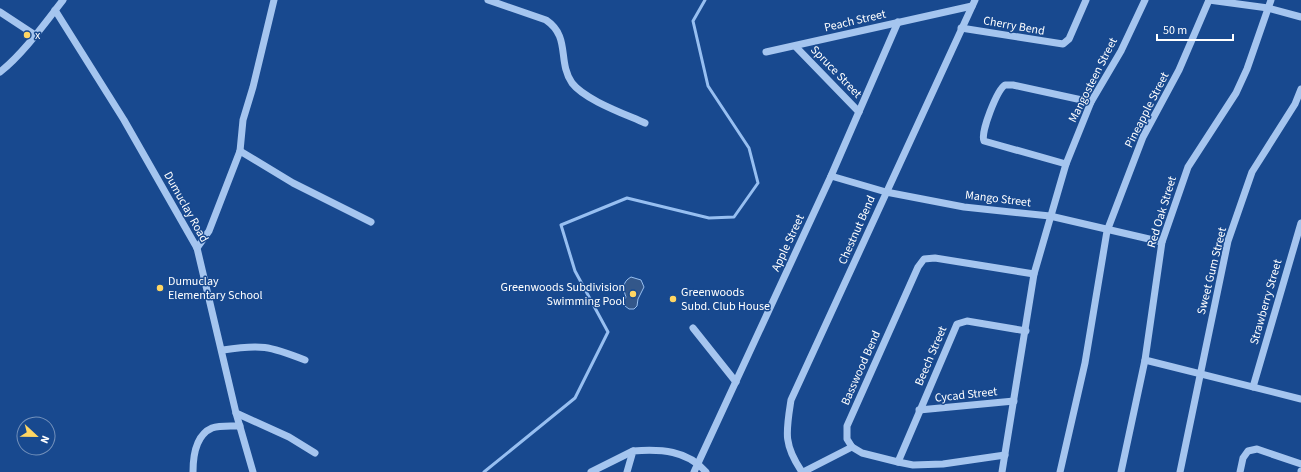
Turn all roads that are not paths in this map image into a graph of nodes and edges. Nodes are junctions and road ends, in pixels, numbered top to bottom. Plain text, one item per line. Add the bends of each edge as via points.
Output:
1 (63, 0) edge
2 (274, 0) edge
3 (488, 0) edge
4 (1086, 0) edge
5 (1145, 0) edge
6 (1209, 0) edge
7 (1270, 0) edge
8 (973, 3) edge
9 (1268, 8) junction
10 (55, 10) junction
11 (0, 12) edge
12 (1301, 17) edge
13 (898, 22) junction
14 (961, 28) junction
15 (35, 35) junction
16 (796, 47) junction
17 (766, 52) dead end
18 (0, 72) edge
19 (1301, 89) edge
20 (1091, 102) junction
21 (859, 112) junction
22 (645, 123) dead end
23 (240, 151) junction
24 (1066, 164) junction
25 (831, 176) junction
26 (886, 192) junction
27 (1050, 216) junction
28 (371, 222) dead end
29 (1301, 223) edge
30 (1107, 231) junction
31 (1162, 242) junction
32 (197, 248) junction
33 (1034, 274) junction
34 (693, 328) dead end
35 (1026, 331) junction
36 (222, 350) junction
37 (305, 360) dead end
38 (1145, 360) junction
39 (1200, 374) junction
40 (736, 382) junction
41 (1253, 387) junction
42 (1014, 400) junction
43 (1301, 400) edge
44 (919, 410) junction
45 (236, 413) junction
46 (240, 426) junction
47 (852, 447) junction
48 (633, 451) junction
49 (315, 453) dead end
50 (1005, 455) junction
51 (898, 462) junction
52 (698, 463) junction
53 (1301, 464) edge
54 (193, 472) edge
55 (253, 472) edge
56 (591, 472) edge
57 (627, 472) edge
58 (694, 472) edge
59 (706, 472) edge
60 (802, 472) edge
61 (1002, 472) edge
62 (1060, 472) edge
63 (1121, 472) edge
64 (1180, 472) edge
65 (1240, 472) edge

1 - 10 street
2 - 23 street via 243,120
3 - 22 street via 554,25 559,33 568,74 577,88 604,105
4 - 14 street, Cherry Bend via 1069,39 1063,44
5 - 20 street, Mangosteen Street via 1121,50
6 - 9 street
6 - 30 street, Pineapple Street via 1179,70 1143,137
7 - 9 street, Red Oak Street
8 - 13 street, Peach Street
8 - 14 street, Chestnut Bend
9 - 12 street
9 - 31 street, Red Oak Street via 1236,93 1188,167
10 - 15 street
10 - 32 street, Dumuclay Road via 124,120
11 - 15 street
13 - 16 street, Peach Street
13 - 21 street, Apple Street
14 - 26 street, Chestnut Bend
15 - 18 street
16 - 17 street, Peach Street
16 - 21 street, Spruce Street
19 - 39 street, Sweet Gum Street via 1295,104 1252,172 1228,241
20 - 24 street, Mangosteen Street
20 - 24 street via 1013,85 1005,85 999,91 985,126 984,141
21 - 25 street, Apple Street
23 - 28 street via 293,183
23 - 32 street via 209,231
24 - 27 street, Mangosteen Street
25 - 26 street, Mango Street
25 - 40 street, Apple Street
26 - 27 street, Mango Street via 964,207
26 - 60 street, Chestnut Bend via 791,400 786,432 791,455
27 - 30 street, Mango Street
27 - 33 street, Mangosteen Street
29 - 41 street, Strawberry Street
30 - 31 street, Mango Street
30 - 62 street, Pineapple Street via 1084,363
31 - 38 street, Red Oak Street
32 - 36 street, Dumuclay Road
33 - 35 street, Mangosteen Street
33 - 47 street, Basswood Bend via 935,258 920,262 847,426 847,439
34 - 40 street
35 - 42 street, Mangosteen Street
35 - 44 street, Beech Street via 967,321 957,324
36 - 37 street via 260,346 283,351
36 - 45 street, Dumuclay Road
38 - 39 street
38 - 63 street, Red Oak Street
39 - 41 street
39 - 64 street, Sweet Gum Street
40 - 52 street, Apple Street
41 - 43 street
42 - 44 street, Cycad Street
42 - 50 street, Mangosteen Street
44 - 51 street, Beech Street
45 - 46 street, Dumuclay Road
45 - 49 street via 285,435
46 - 54 street via 218,426 204,433 195,452
46 - 55 street, Dumuclay Road
47 - 51 street via 867,454
47 - 60 street
48 - 52 street via 658,449 676,452
48 - 56 street
48 - 57 street
50 - 51 street via 943,464 913,465
50 - 61 street, Mangosteen Street
52 - 58 street, Apple Street
52 - 59 street
53 - 65 street via 1257,449 1248,451 1243,458

